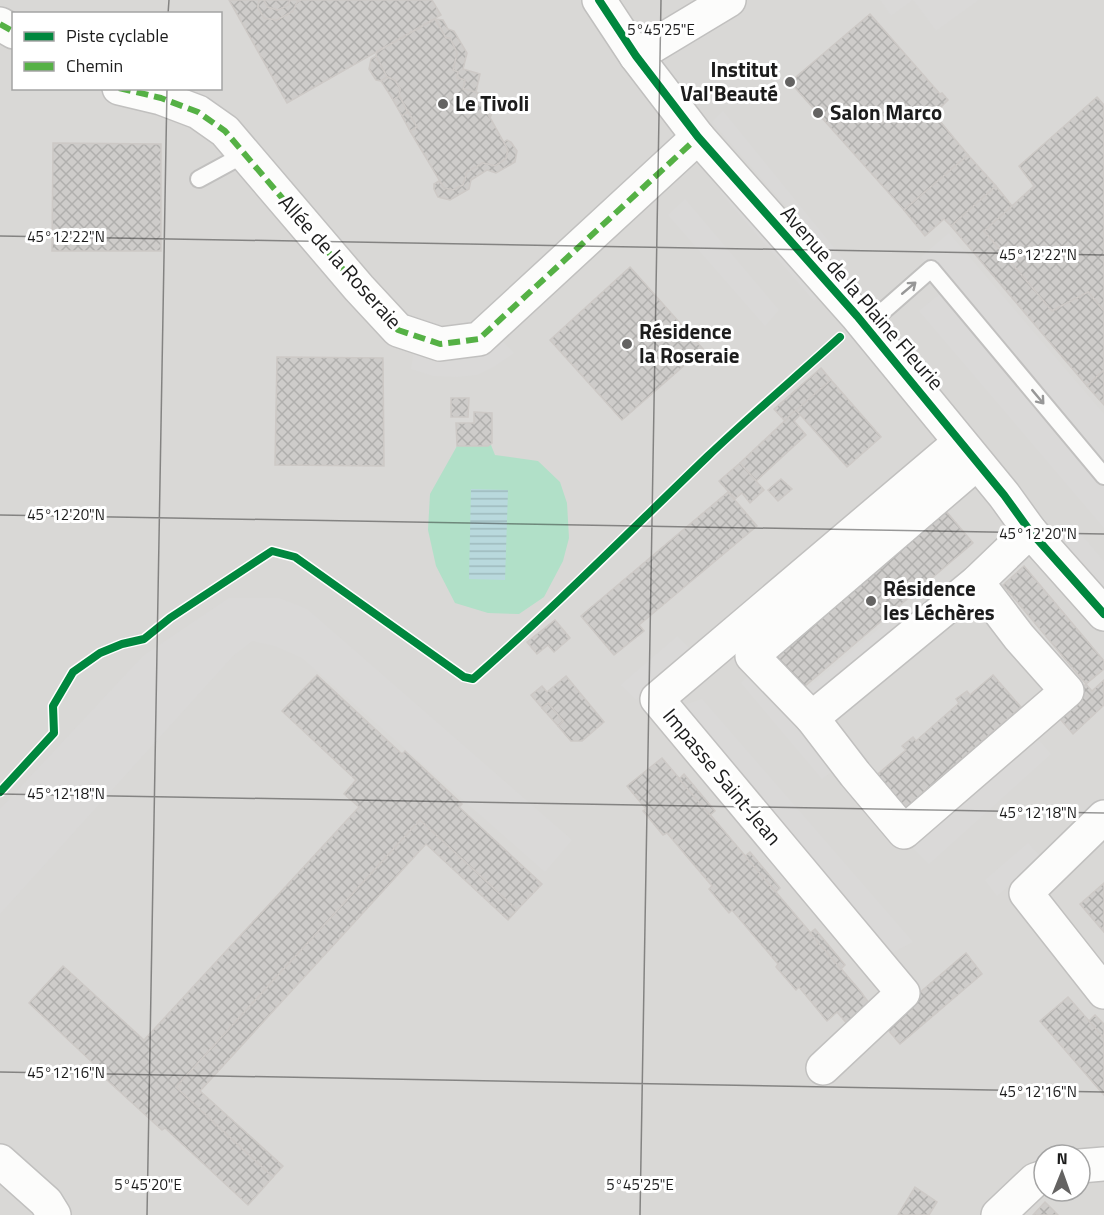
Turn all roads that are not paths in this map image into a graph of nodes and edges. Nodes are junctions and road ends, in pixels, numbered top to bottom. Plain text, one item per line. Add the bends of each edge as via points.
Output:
1 (599, 0) edge
2 (729, 0) edge
3 (636, 56) junction
4 (127, 90) edge
5 (698, 137) junction
6 (245, 154) junction
7 (199, 179) dead end
8 (865, 327) junction
9 (969, 453) junction
10 (1104, 476) edge
11 (1030, 531) junction
12 (977, 582) junction
13 (1104, 614) edge
14 (812, 718) junction
15 (1104, 817) edge
16 (1104, 992) edge
17 (823, 1068) dead end
18 (0, 1161) edge
19 (1032, 1183) edge
20 (54, 1215) edge
21 (998, 1215) edge

1 - 3 street, Avenue de la Plaine Fleurie
2 - 3 street
3 - 5 street, Avenue de la Plaine Fleurie
4 - 6 street, Allée de la Roseraie via 198,112 225,131
5 - 6 street, Allée de la Roseraie via 479,339 440,344 398,330
5 - 8 street, Avenue de la Plaine Fleurie
6 - 7 lane
8 - 9 street, Avenue de la Plaine Fleurie
8 -> 10 lane via 931,270
9 - 11 street, Avenue de la Plaine Fleurie
9 - 14 street via 752,656
9 - 17 street, Impasse Saint-Jean via 657,699 903,993
11 - 12 street
11 - 13 street, Avenue de la Plaine Fleurie
12 - 14 street
12 - 14 street via 1067,691 904,832
15 - 16 street via 1026,893
18 - 20 street via 46,1202
19 - 21 street

